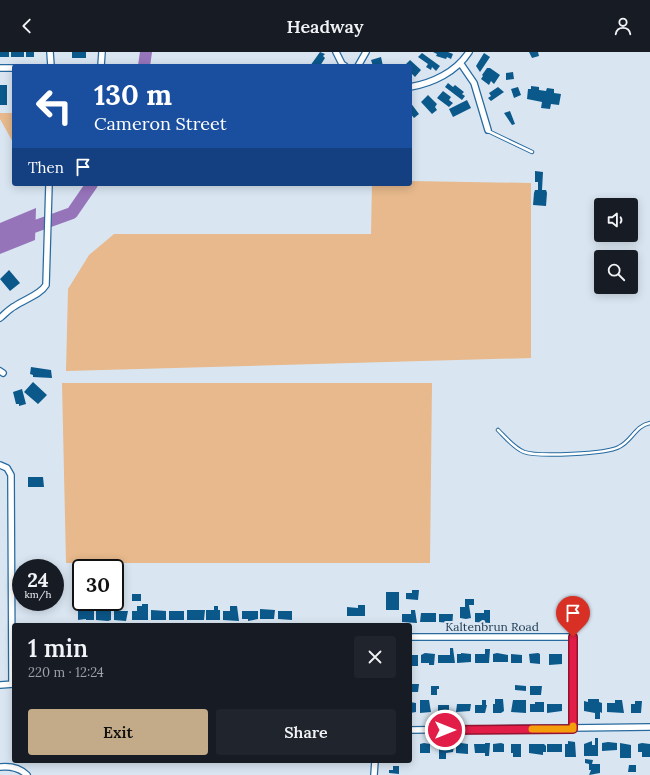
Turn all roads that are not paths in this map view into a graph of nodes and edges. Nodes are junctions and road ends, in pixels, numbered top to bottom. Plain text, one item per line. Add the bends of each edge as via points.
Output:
1 (50, 52) edge
2 (102, 52) edge
3 (336, 52) edge
4 (366, 52) edge
5 (470, 52) edge
6 (51, 64) edge
7 (101, 64) edge
8 (342, 64) edge
9 (359, 64) edge
10 (461, 64) junction
11 (0, 68) edge
12 (12, 68) edge
13 (412, 87) edge
14 (488, 130) joint
15 (532, 152) dead end
16 (49, 186) edge
17 (0, 318) edge
18 (650, 423) edge
19 (498, 430) dead end
20 (0, 465) edge
21 (13, 623) edge
22 (412, 637) edge
23 (12, 684) edge
24 (0, 685) edge
25 (650, 727) edge
26 (573, 729) junction
27 (412, 730) edge
28 (374, 763) edge
29 (0, 767) edge
30 (27, 775) edge
31 (374, 775) edge

1 - 6 street
2 - 7 street
3 - 8 street
4 - 9 street
5 - 10 street
10 - 13 street via 440,78
10 - 14 street via 474,83
11 - 12 street
14 - 15 lane
16 - 17 street via 46,285 42,292 12,307
18 - 19 lane via 640,426 621,447 591,452 524,452
20 - 21 street via 7,468 11,475
22 - 26 street, Kaltenbrun Road via 573,637
23 - 24 street
25 - 26 street
26 - 27 street
28 - 31 street
29 - 30 street via 8,766

